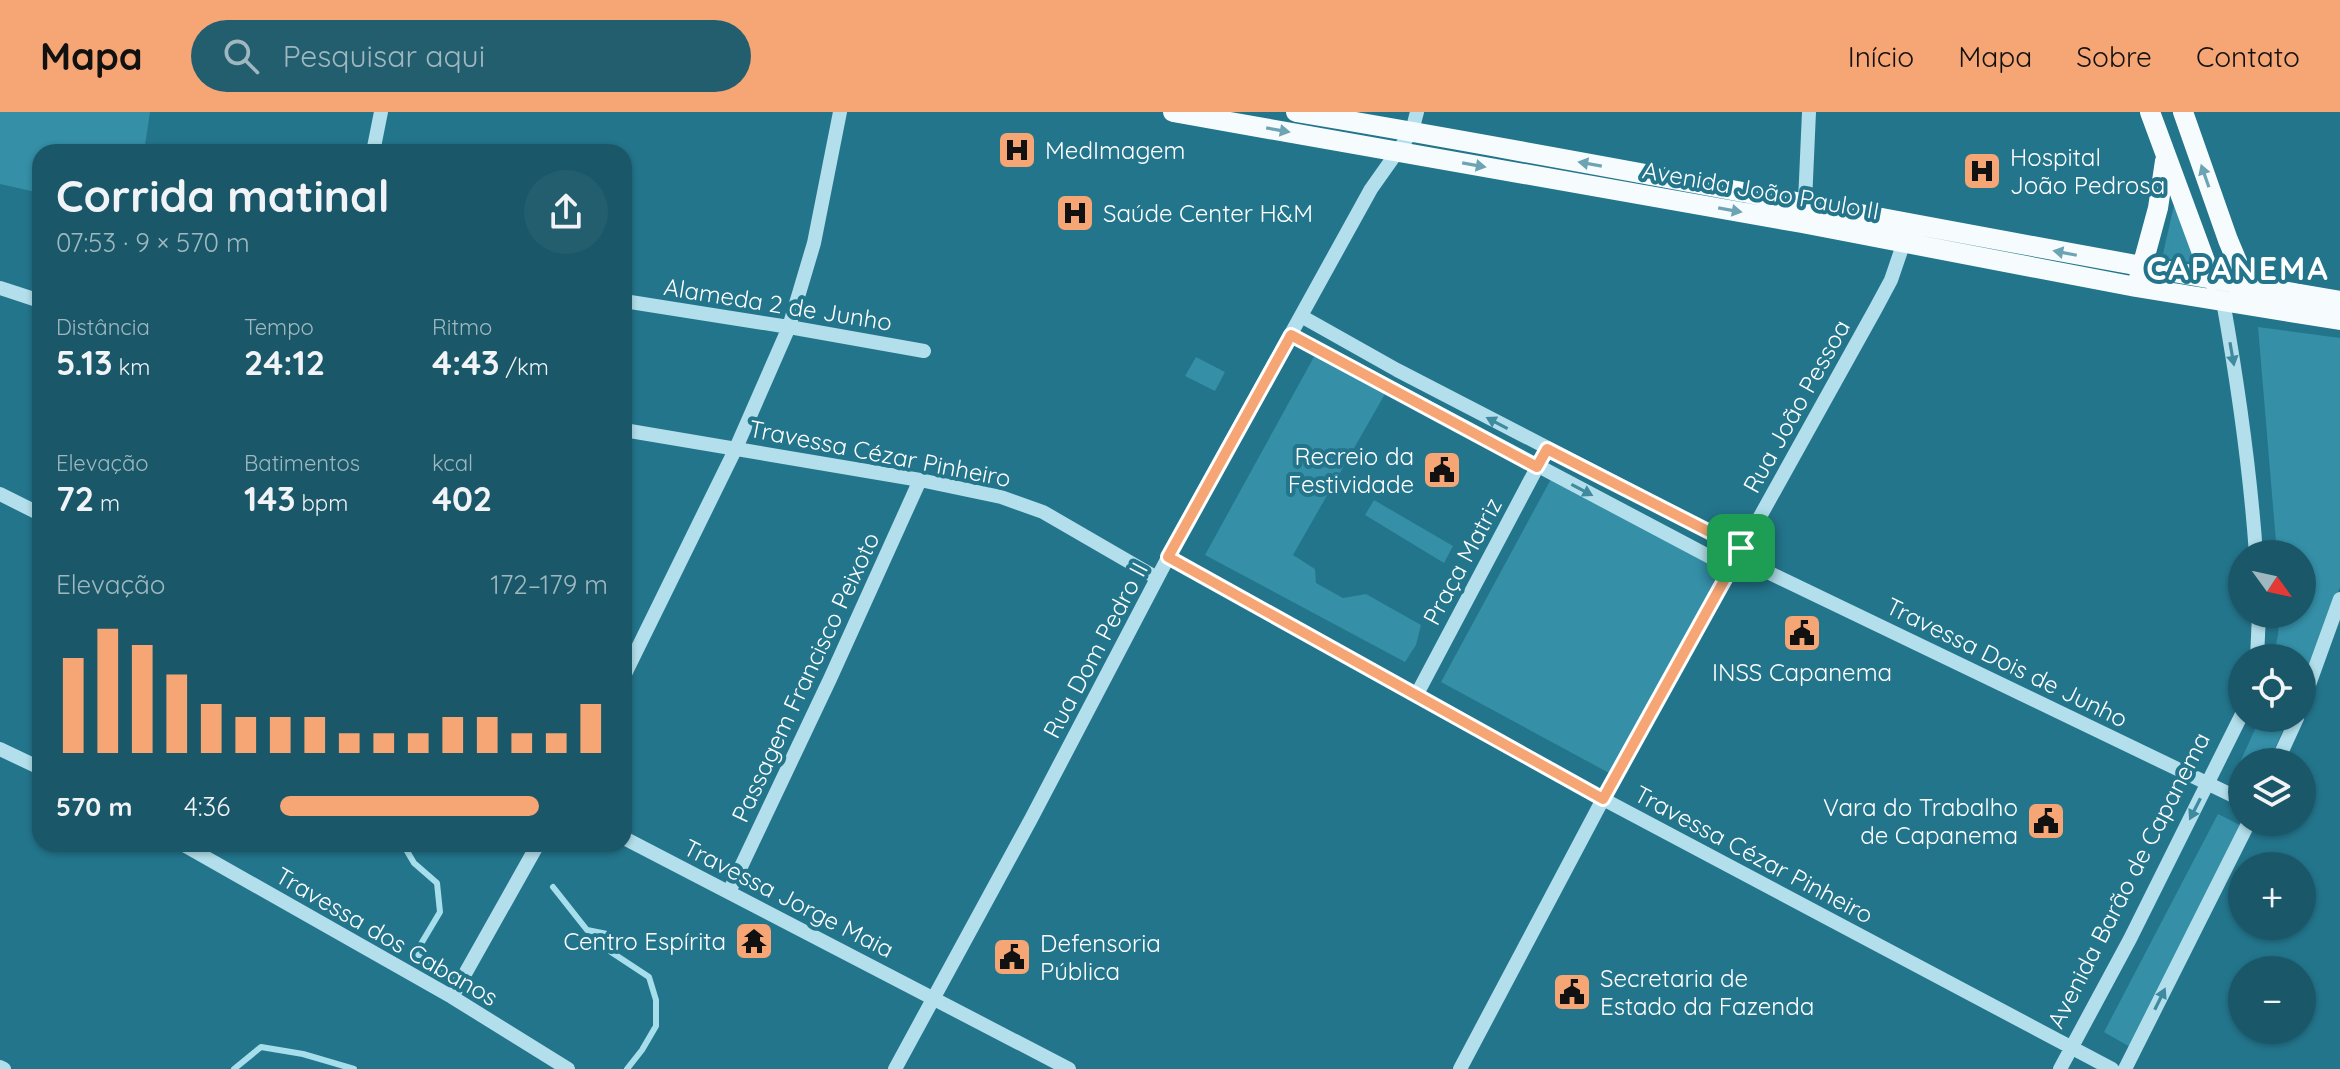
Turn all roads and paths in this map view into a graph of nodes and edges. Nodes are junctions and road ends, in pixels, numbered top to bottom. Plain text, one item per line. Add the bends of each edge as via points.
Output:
1 (381, 112) edge
2 (840, 112) edge
3 (1173, 112) edge
4 (1296, 112) edge
5 (1809, 112) edge
6 (2150, 112) edge
7 (2183, 112) edge
8 (1414, 122) edge
9 (375, 144) edge
10 (1397, 151) junction
11 (2166, 157) junction
12 (1805, 202) junction
13 (1906, 233) junction
14 (2228, 240) junction
15 (2139, 277) junction
16 (2212, 280) junction
17 (2247, 285) junction
18 (0, 288) edge
19 (2198, 297) junction
20 (32, 298) edge
21 (2223, 301) junction
22 (2340, 301) edge
23 (632, 302) edge
24 (1301, 316) junction
25 (2340, 320) edge
26 (789, 327) junction
27 (1291, 335) junction
28 (924, 351) dead end
29 (632, 431) edge
30 (736, 448) junction
31 (1547, 449) junction
32 (1537, 467) junction
33 (920, 480) junction
34 (0, 494) edge
35 (32, 510) edge
36 (2255, 540) edge
37 (1741, 548) junction
38 (1168, 557) junction
39 (1753, 565) junction
40 (1731, 568) junction
41 (1157, 578) junction
42 (2340, 599) edge
43 (632, 660) edge
44 (2316, 665) edge
45 (1417, 694) junction
46 (2233, 732) edge
47 (0, 749) edge
48 (32, 764) edge
49 (2209, 783) junction
50 (2228, 793) edge
51 (1603, 799) junction
52 (2242, 836) edge
53 (632, 842) edge
54 (196, 852) edge
55 (534, 852) edge
56 (729, 892) junction
57 (452, 997) junction
58 (933, 997) junction
59 (2072, 1046) junction
60 (568, 1069) edge
61 (895, 1069) edge
62 (1069, 1069) edge
63 (1460, 1069) edge
64 (2060, 1069) edge
65 (2112, 1069) edge
66 (2125, 1069) edge

1 - 9 street
2 - 26 street via 814,243
3 -> 10 main road, Avenida João Paulo II
4 - 8 main road, Avenida João Paulo II
5 - 12 street
6 - 11 main road
14 -> 7 main road
8 - 10 street, Rua Dom Pedro II
12 -> 8 main road, Avenida João Paulo II
10 -> 13 main road, Avenida João Paulo II
10 - 24 street, Rua Dom Pedro II
11 - 15 main road
11 - 16 main road
12 - 13 main road, Avenida João Paulo II
13 - 15 main road, Avenida João Paulo II
13 - 37 street, Rua João Pessoa via 1891,280
14 - 16 main road
14 - 17 main road
15 - 16 main road, Avenida João Paulo II
15 - 19 main road, Avenida João Paulo II
16 - 17 main road, Avenida João Paulo II
16 - 19 main road
16 - 21 street
17 - 22 main road, Avenida João Paulo II
18 - 20 street
19 - 21 main road, Avenida João Paulo II
21 - 25 main road, Avenida João Paulo II
21 -> 36 street
23 - 26 street, Alameda 2 de Junho
24 - 27 street, Rua Dom Pedro II
31 -> 24 street
26 - 28 street, Alameda 2 de Junho
26 - 30 street
27 - 32 street
27 - 38 street, Rua Dom Pedro II
29 - 30 street, Travessa Cézar Pinheiro
30 - 33 street, Travessa Cézar Pinheiro
30 - 43 street
31 - 32 street, Praça Matriz
31 - 37 street
32 -> 40 street
32 - 45 street, Praça Matriz
33 - 41 street, Travessa Cézar Pinheiro via 1030,506
33 - 56 street, Passagem Francisco Peixoto
34 - 35 street
37 - 39 street
37 - 40 street, Rua João Pessoa
38 - 41 street, Rua Dom Pedro II
38 - 45 street, Travessa Cézar Pinheiro
39 - 40 street
39 - 49 street, Travessa Dois de Junho
40 - 51 street, Rua João Pessoa
41 - 58 street, Rua Dom Pedro II
42 - 44 street
45 - 51 street, Travessa Cézar Pinheiro
46 - 49 street, Avenida Barão de Capanema
47 - 48 street
49 - 50 street, Travessa Dois de Junho
49 -> 59 street, Avenida Barão de Capanema
51 - 59 street, Travessa Cézar Pinheiro
51 - 63 street, Rua João Pessoa
66 -> 52 street
53 - 56 street, Travessa Jorge Maia
54 - 57 street, Travessa dos Cabanos
55 - 57 street
56 - 58 street, Travessa Jorge Maia
57 - 60 street, Travessa dos Cabanos
58 - 61 street, Rua Dom Pedro II
58 - 62 street, Travessa Jorge Maia
59 - 64 street, Avenida Barão de Capanema
59 - 65 street, Travessa Cézar Pinheiro

